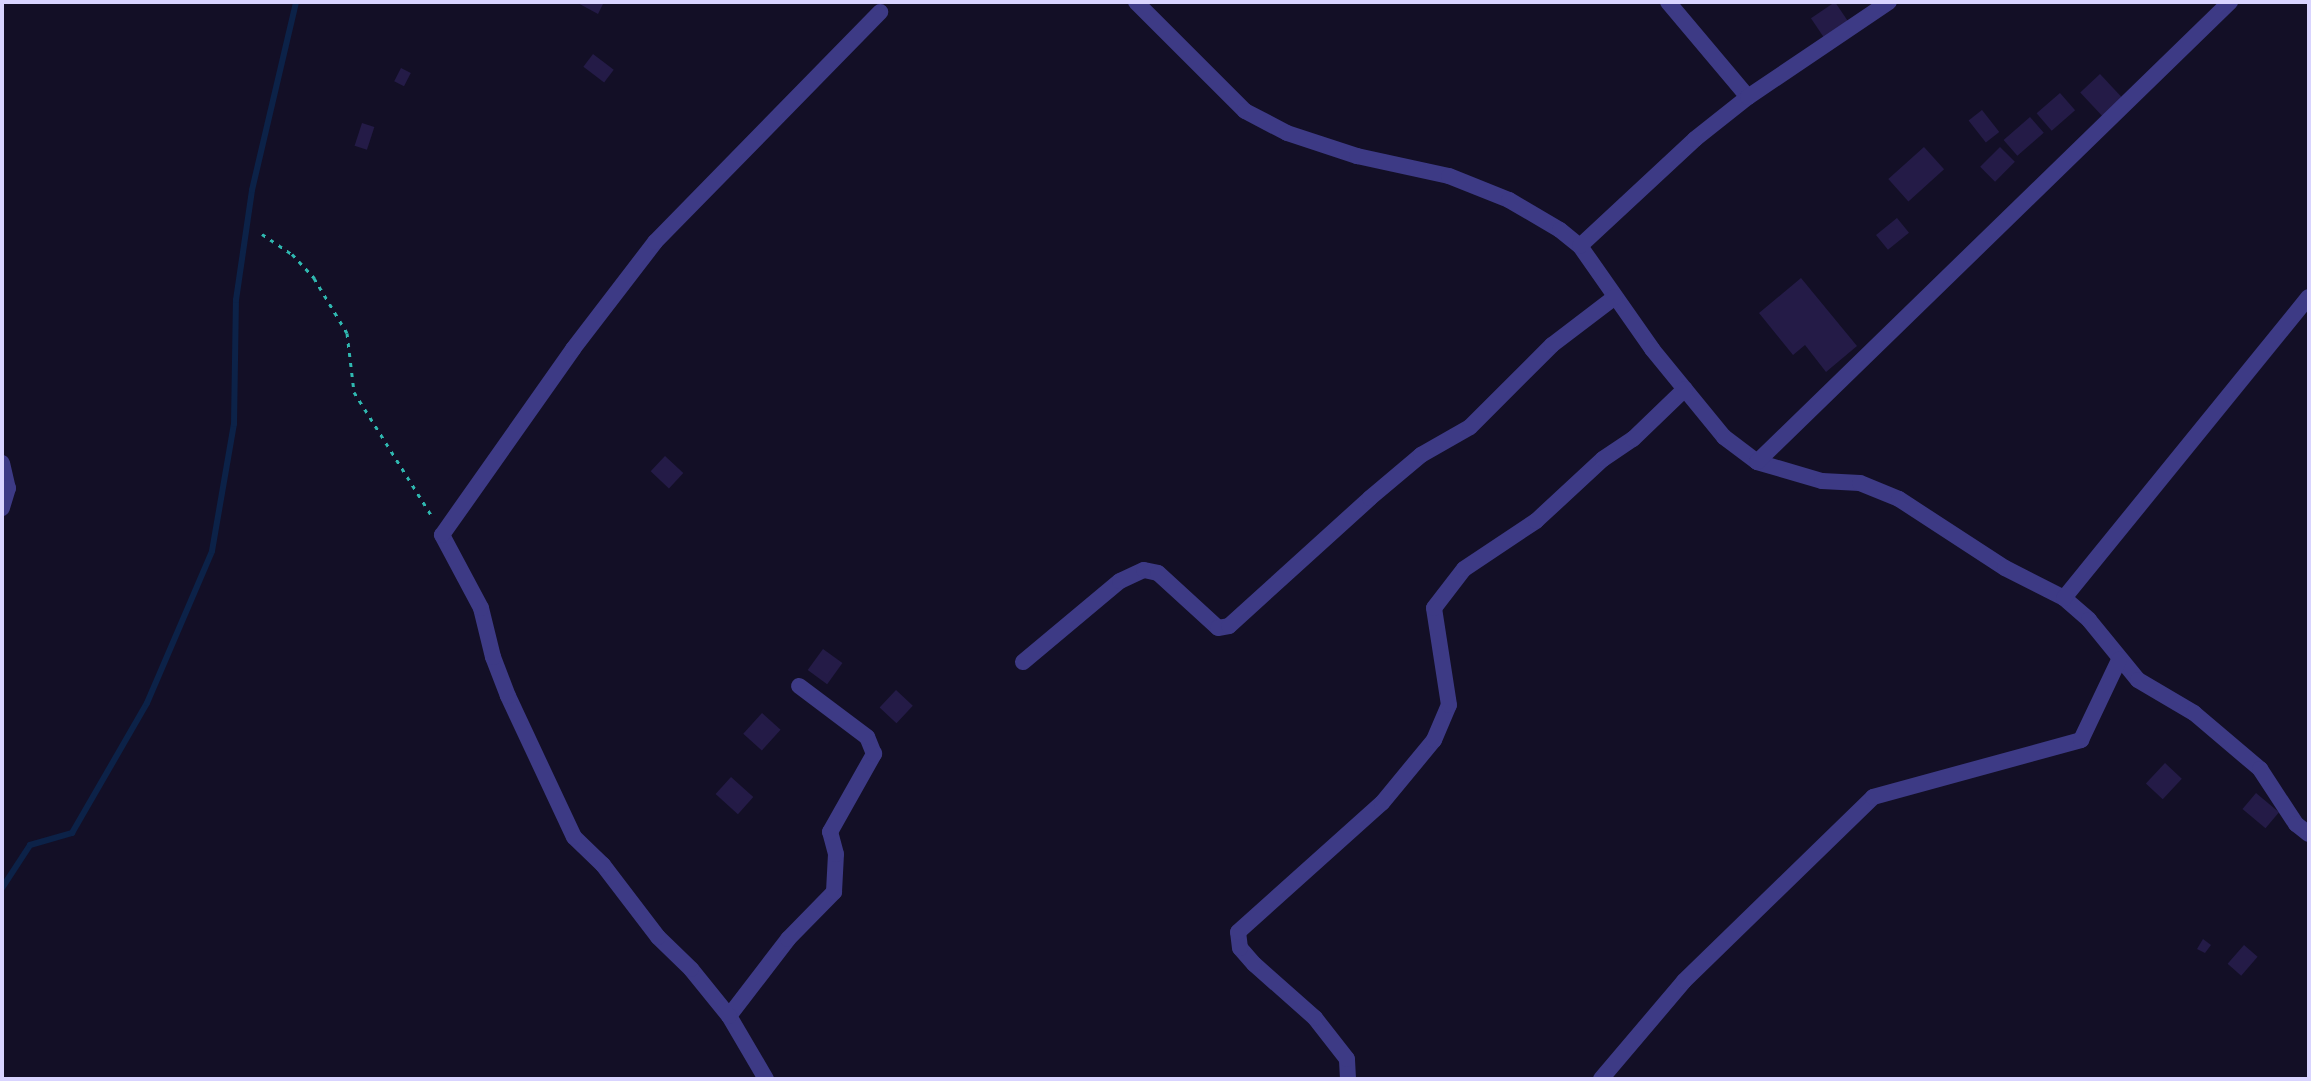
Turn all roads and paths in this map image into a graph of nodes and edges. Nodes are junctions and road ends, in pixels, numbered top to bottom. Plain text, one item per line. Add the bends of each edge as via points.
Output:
1 (1136, 2) edge
2 (1668, 2) edge
3 (1889, 2) edge
4 (2230, 2) edge
5 (880, 12) dead end
6 (1748, 97) junction
7 (262, 234) dead end
8 (1580, 246) junction
9 (1615, 297) junction
10 (2309, 297) edge
11 (1685, 389) junction
12 (1757, 462) junction
13 (2, 463) edge
14 (2, 508) edge
15 (442, 535) junction
16 (2064, 598) junction
17 (2119, 660) junction
18 (1023, 662) dead end
19 (799, 686) dead end
20 (2309, 834) edge
21 (729, 1016) junction
22 (766, 1079) edge
23 (1348, 1079) edge
24 (1601, 1079) edge

1 - 8 street via 1245,111 1287,133 1461,181 1509,200
2 - 6 street
3 - 6 street
4 - 12 street
5 - 15 street via 655,242
6 - 8 street
7 - 15 path via 292,254 314,278 347,333 354,392
8 - 9 street
9 - 11 street
9 - 18 street via 1552,345 1470,427 1421,455 1380,489 1229,626 1218,628 1158,573 1144,570 1120,581
10 - 16 street
11 - 12 street via 1724,437
11 - 23 street via 1536,521 1464,569 1434,608 1449,705 1434,740 1382,803 1238,932 1240,948 1315,1018 1347,1059
12 - 16 street via 1822,481 1860,483 1899,499 2005,568
13 - 14 street via 8,488
15 - 21 street via 481,608 508,696 574,837
16 - 17 street via 2089,620
17 - 20 street via 2138,680 2194,713 2260,769 2296,824
17 - 24 street via 2081,740 1873,797 1684,981
19 - 21 street via 867,737 874,754 830,832 836,854 834,892 788,939
21 - 22 street

